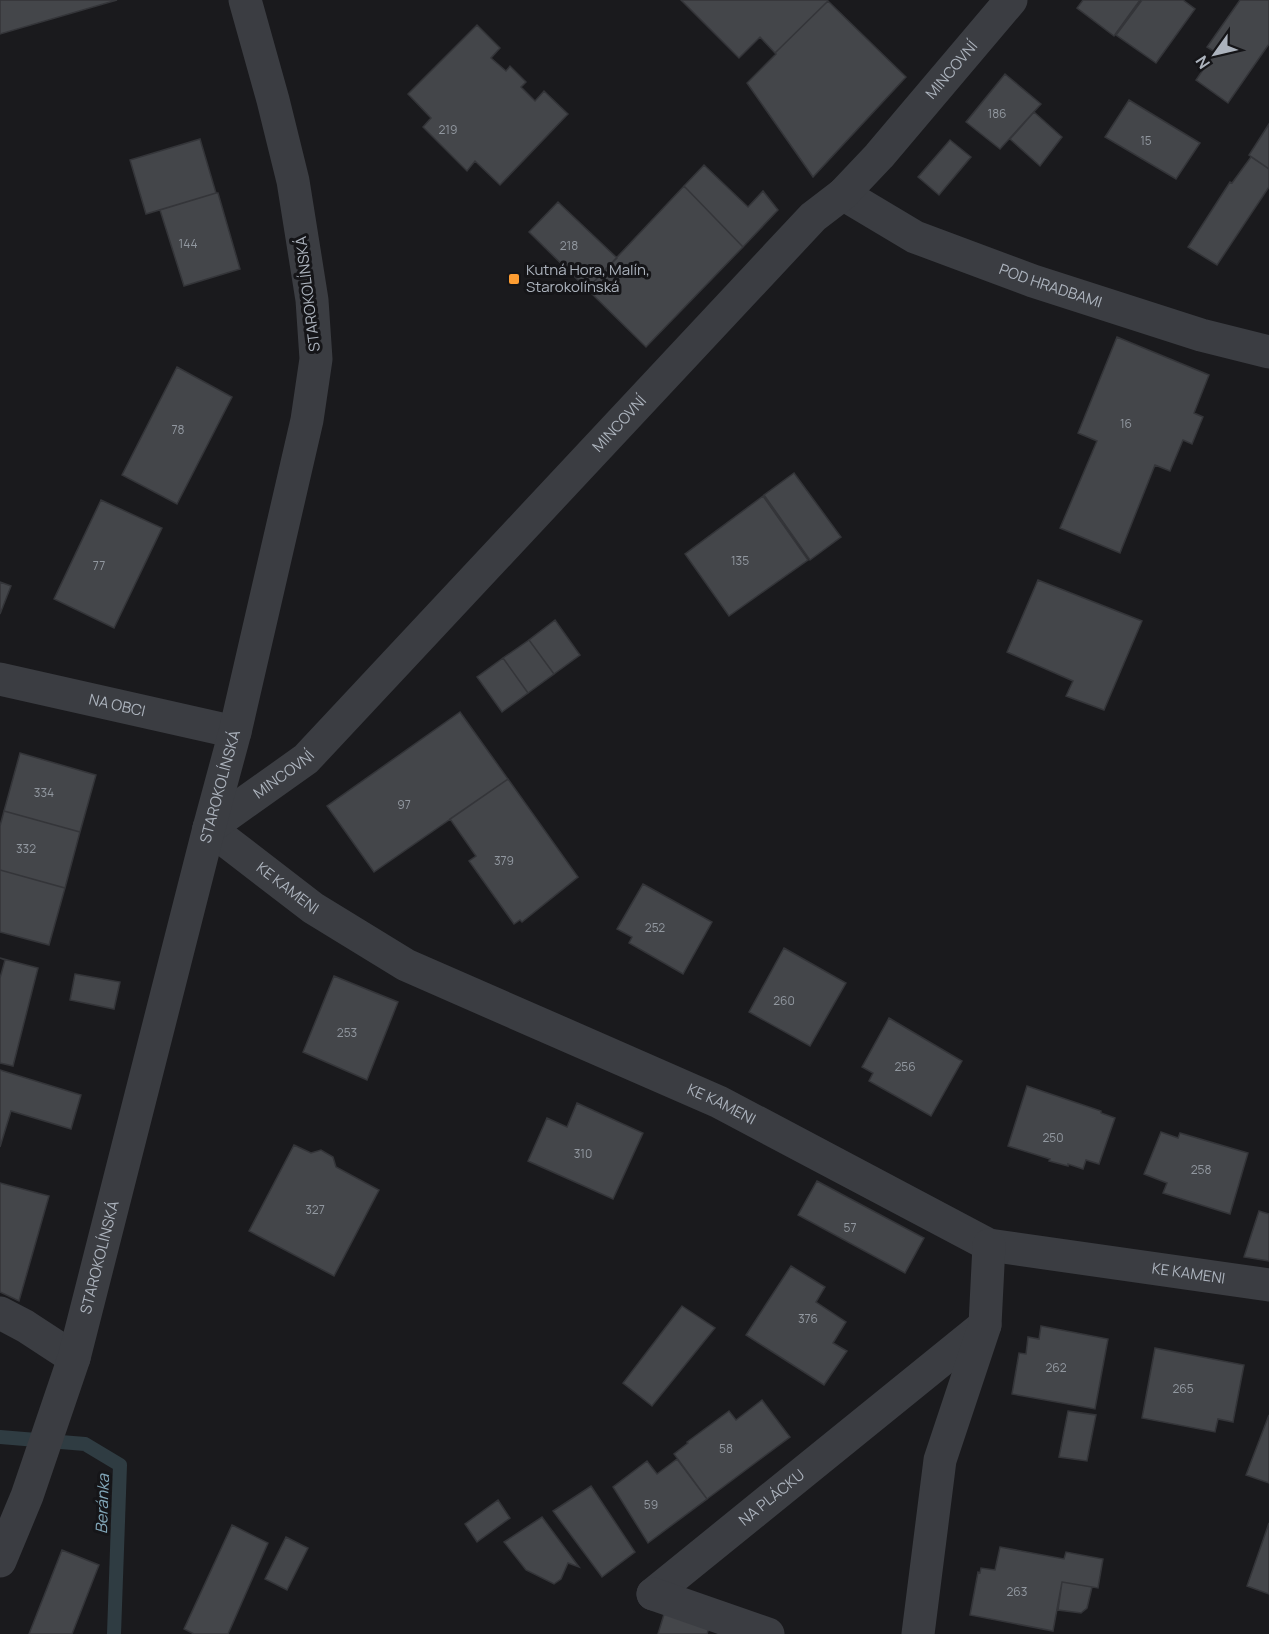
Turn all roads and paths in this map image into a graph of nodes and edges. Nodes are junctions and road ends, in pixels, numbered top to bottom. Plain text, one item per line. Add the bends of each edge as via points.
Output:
1 (245, 0) edge
2 (1011, 0) edge
3 (843, 194) junction
4 (1269, 352) edge
5 (0, 679) edge
6 (235, 732) junction
7 (209, 828) junction
8 (989, 1245) junction
9 (1269, 1285) edge
10 (0, 1313) edge
11 (985, 1325) junction
12 (74, 1358) junction
13 (0, 1561) edge
14 (768, 1634) edge
15 (918, 1634) edge

1 - 6 street, STAROKOLÍNSKÁ via 293,181 312,300 316,359 307,420
2 - 3 street, MINCOVNÍ
3 - 4 street, POD HRADBAMI via 915,237 1022,277 1201,335
3 - 7 street, MINCOVNÍ via 813,217 306,759
5 - 6 street, NA OBCI
6 - 7 street, STAROKOLÍNSKÁ
7 - 8 street, KE KAMENI via 313,908 406,965 719,1102
7 - 12 street, STAROKOLÍNSKÁ
8 - 9 street, KE KAMENI
8 - 11 street
10 - 12 street
11 - 14 street, NA PLÁCKU via 653,1594
11 - 15 street via 940,1460
12 - 13 street, STAROKOLÍNSKÁ via 27,1497

